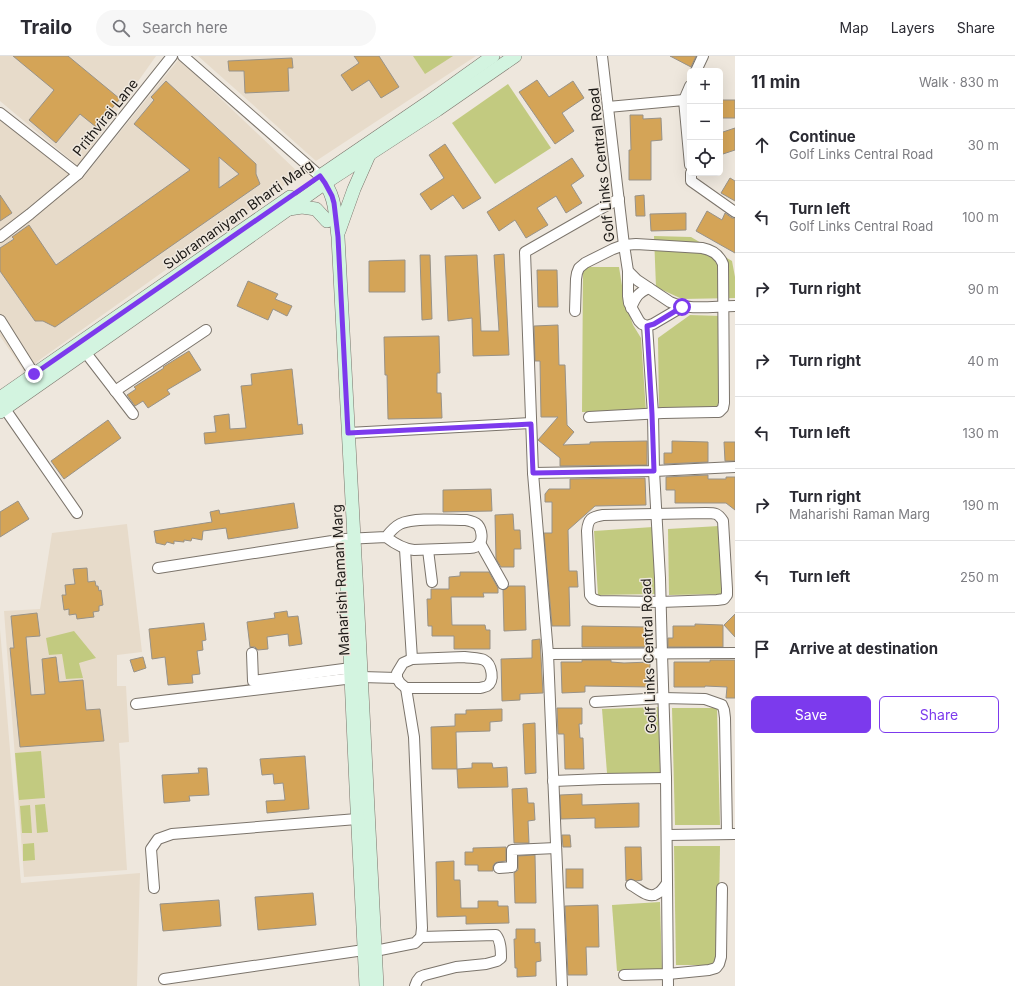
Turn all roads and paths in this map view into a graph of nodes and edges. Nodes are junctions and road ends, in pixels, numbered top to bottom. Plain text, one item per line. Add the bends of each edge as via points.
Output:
1 (172, 56) edge
2 (183, 56) edge
3 (494, 56) edge
4 (515, 56) edge
5 (602, 56) edge
6 (703, 56) edge
7 (697, 68) edge
8 (687, 93) edge
9 (684, 100) junction
10 (608, 107) junction
11 (0, 113) edge
12 (688, 140) edge
13 (369, 155) junction
14 (78, 174) junction
15 (691, 176) edge
16 (320, 181) junction
17 (619, 199) junction
18 (289, 209) junction
19 (735, 212) edge
20 (328, 221) junction
21 (0, 237) edge
22 (338, 237) junction
23 (624, 245) junction
24 (628, 271) junction
25 (649, 288) junction
26 (723, 306) junction
27 (735, 306) edge
28 (682, 307) junction
29 (631, 308) junction
30 (575, 311) dead end
31 (0, 320) edge
32 (647, 326) junction
33 (206, 330) dead end
34 (86, 353) junction
35 (38, 379) junction
36 (115, 391) junction
37 (2, 406) edge
38 (133, 414) dead end
39 (652, 414) junction
40 (590, 417) dead end
41 (531, 424) junction
42 (348, 433) junction
43 (735, 467) edge
44 (654, 471) junction
45 (533, 473) junction
46 (77, 514) dead end
47 (656, 514) junction
48 (386, 537) junction
49 (349, 539) junction
50 (480, 543) junction
51 (405, 549) junction
52 (428, 550) junction
53 (158, 568) dead end
54 (432, 582) dead end
55 (503, 584) dead end
56 (660, 602) junction
57 (252, 653) dead end
58 (735, 653) edge
59 (548, 654) junction
60 (662, 654) junction
61 (412, 659) junction
62 (355, 675) junction
63 (397, 678) junction
64 (406, 688) junction
65 (663, 698) junction
66 (595, 702) dead end
67 (136, 704) dead end
68 (666, 778) junction
69 (553, 781) junction
70 (357, 819) junction
71 (667, 834) junction
72 (731, 834) edge
73 (556, 848) junction
74 (499, 868) dead end
75 (667, 882) junction
76 (631, 885) dead end
77 (154, 888) dead end
78 (722, 888) dead end
79 (421, 937) junction
80 (370, 950) junction
81 (668, 974) junction
82 (624, 975) dead end
83 (164, 980) dead end
84 (366, 986) edge
85 (377, 986) edge
86 (415, 986) edge
87 (562, 986) edge
88 (668, 986) edge

1 - 14 street, Prithviraj Lane
2 - 16 street
3 - 16 main road, Subramaniyam Bharti Marg
4 - 13 main road, Subramaniyam Bharti Marg
5 - 10 street, Golf Links Central Road
6 - 7 street
8 - 9 street
9 - 10 street
9 - 12 street
10 - 17 street, Golf Links Central Road
11 - 14 street, Prithviraj Lane
13 - 16 main road, Subramaniyam Bharti Marg
13 - 22 main road via 354,189
14 - 21 street
15 - 19 street via 692,181
16 - 18 main road, Subramaniyam Bharti Marg
16 - 20 main road, Maharishi Raman Marg
16 - 22 main road, Maharishi Raman Marg via 332,196
16 - 35 main road, Subramaniyam Bharti Marg
17 - 23 street, Golf Links Central Road
17 - 41 street via 525,252
18 - 20 main road via 316,209
18 - 34 main road, Subramaniyam Bharti Marg
20 - 49 main road, Maharishi Raman Marg
22 - 42 main road, Maharishi Raman Marg
23 - 24 street, Golf Links Central Road
23 - 26 street via 709,249 723,264
23 - 30 street via 579,268
24 - 25 street
24 - 29 street, Golf Links Central Road via 628,296
25 - 28 street
25 - 29 street via 639,293
26 - 27 street
26 - 28 street
26 - 39 street via 723,408 719,412
28 - 32 street
29 - 32 street, Golf Links Central Road via 639,321
31 - 35 street
32 - 39 street, Golf Links Central Road
33 - 36 street
34 - 35 main road, Subramaniyam Bharti Marg
34 - 36 street
35 - 37 main road, Subramaniyam Bharti Marg
36 - 38 street
37 - 46 street
39 - 40 street
39 - 44 street, Golf Links Central Road
41 - 42 street
41 - 45 street
42 - 49 main road, Maharishi Raman Marg
43 - 44 street
44 - 45 street
44 - 47 street, Golf Links Central Road
45 - 59 street
47 - 56 street, Golf Links Central Road
47 - 56 street via 714,513 720,516 723,521 727,595 724,599 717,600
47 - 56 street via 603,515 590,519 587,524 589,589 590,595 599,601
48 - 49 street
48 - 50 street via 394,528 406,522 466,520 478,525 481,530
48 - 51 street
49 - 53 street
49 - 62 main road, Maharishi Raman Marg
50 - 52 street via 470,548
50 - 55 street
51 - 52 street
51 - 61 street
52 - 54 street
56 - 60 street, Golf Links Central Road
57 - 62 street via 253,681
58 - 60 street
59 - 60 street
59 - 69 street
60 - 65 street, Golf Links Central Road
61 - 63 street via 403,663
61 - 64 street via 484,660 489,664 491,680 488,686 480,688
62 - 63 street
62 - 67 street
62 - 70 main road, Maharishi Raman Marg
62 - 80 main road, Maharishi Raman Marg
63 - 64 street
64 - 79 street via 414,737
65 - 66 street
65 - 68 street, Golf Links Central Road
65 - 72 street via 705,698 722,705
68 - 69 street
68 - 71 street, Golf Links Central Road
69 - 73 street
70 - 77 street via 172,834 158,839 151,849
70 - 80 main road, Maharishi Raman Marg
71 - 72 street
71 - 75 street, Golf Links Central Road
73 - 74 street via 512,850 512,867
73 - 87 street
75 - 76 street via 658,893 651,895
75 - 81 street, Golf Links Central Road
78 - 81 street via 719,964 709,970
79 - 80 street via 415,943
79 - 86 street via 496,935 500,958 486,964 456,967 425,975
80 - 83 street
80 - 84 main road, Maharishi Raman Marg
80 - 85 main road, Maharishi Raman Marg
81 - 82 street
81 - 88 street, Golf Links Central Road

